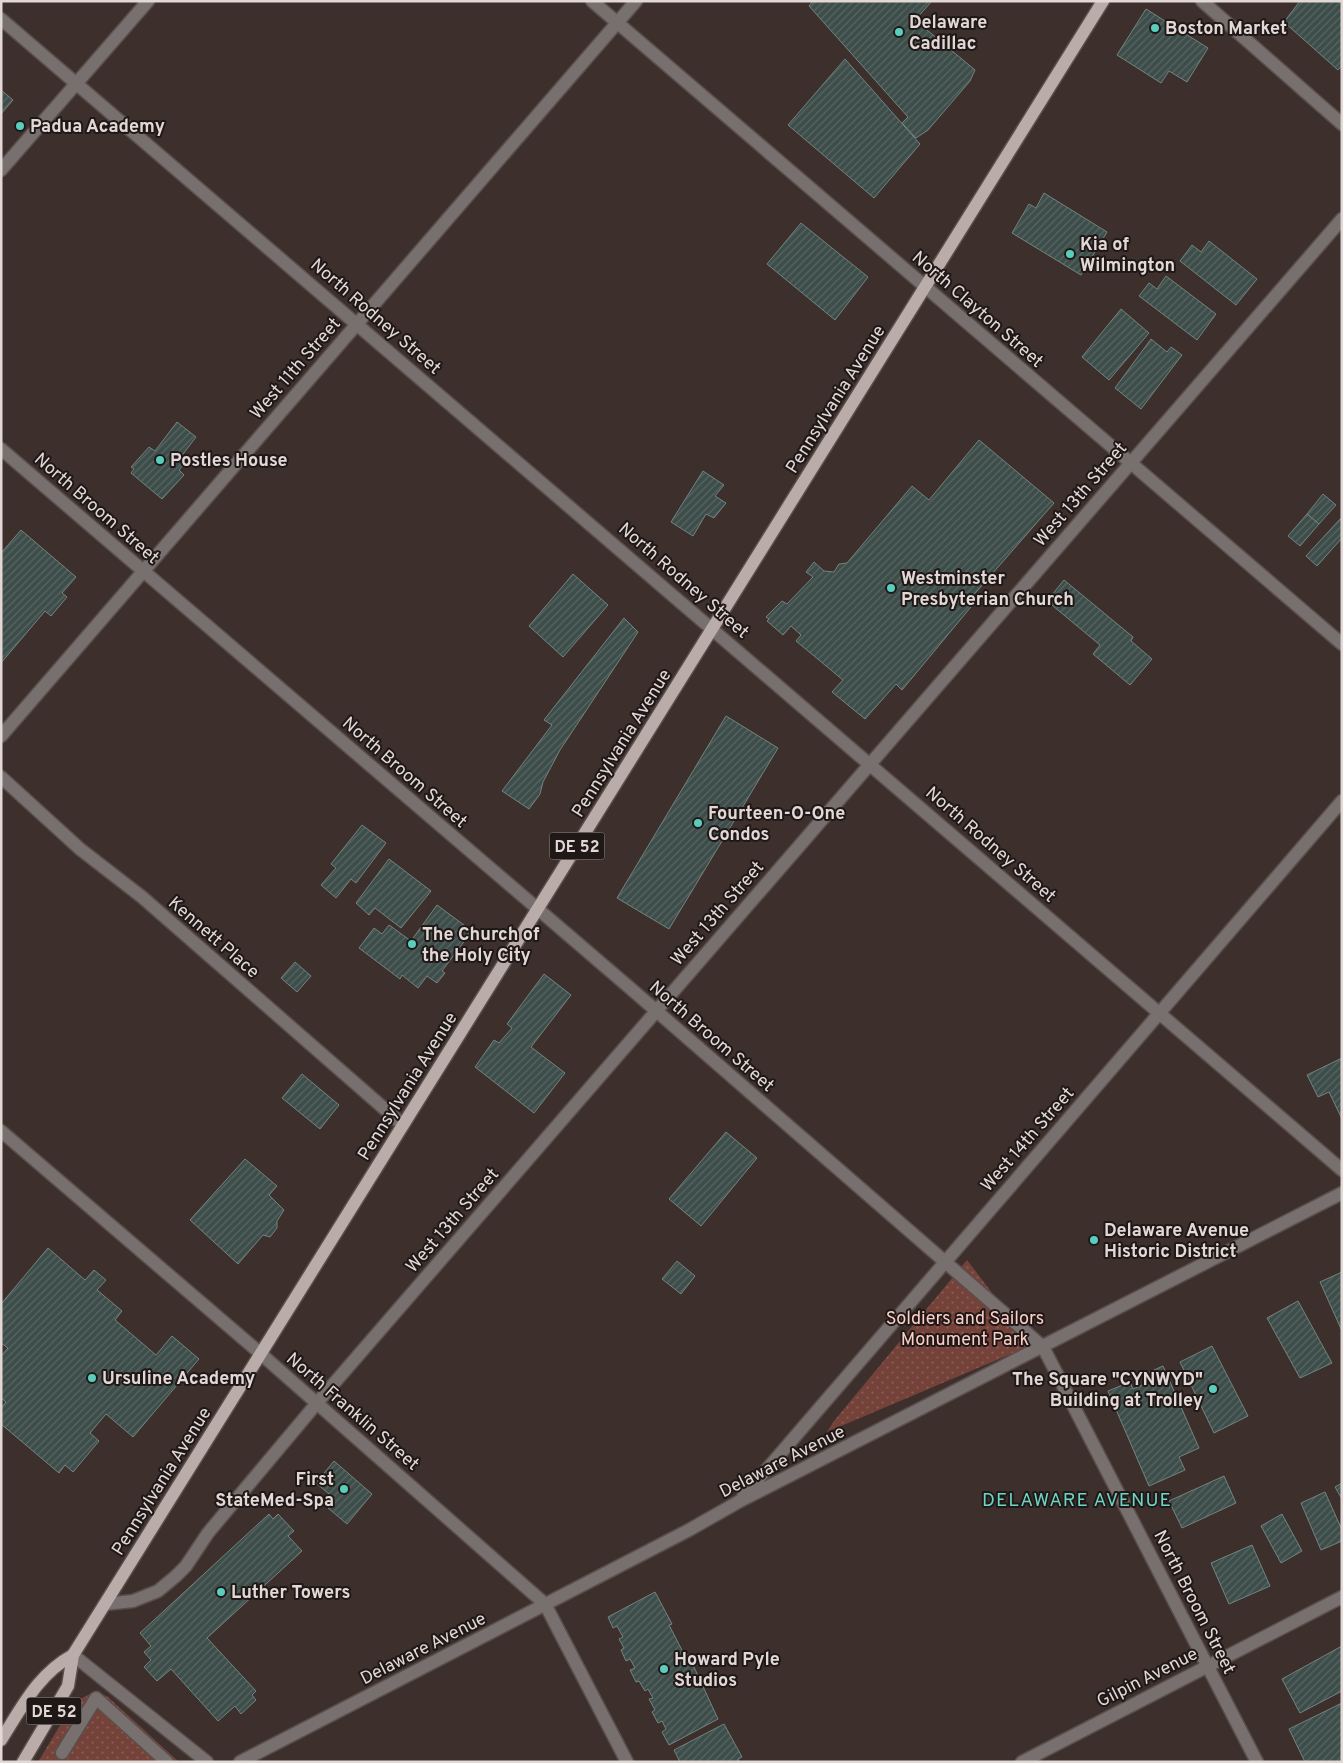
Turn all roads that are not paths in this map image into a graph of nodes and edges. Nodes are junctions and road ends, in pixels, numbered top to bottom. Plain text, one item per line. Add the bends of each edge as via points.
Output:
1 (148, 1) edge
2 (592, 1) edge
3 (636, 1) edge
4 (1103, 1) edge
5 (1202, 1) edge
6 (1, 19) edge
7 (617, 23) junction
8 (78, 82) junction
9 (1342, 124) edge
10 (1, 170) edge
11 (1342, 219) edge
12 (925, 287) junction
13 (358, 323) junction
14 (1, 450) edge
15 (1130, 463) junction
16 (144, 571) junction
17 (712, 628) junction
18 (1342, 644) edge
19 (1, 736) edge
20 (870, 763) junction
21 (1, 777) edge
22 (1342, 801) edge
23 (538, 909) junction
24 (656, 1011) junction
25 (1160, 1012) junction
26 (403, 1125) junction
27 (1, 1130) edge
28 (1342, 1170) edge
29 (1342, 1193) edge
30 (945, 1262) junction
31 (1043, 1347) junction
32 (261, 1354) junction
33 (317, 1403) junction
34 (740, 1501) junction
35 (1342, 1597) edge
36 (105, 1604) junction
37 (545, 1604) junction
38 (73, 1655) junction
39 (1208, 1666) junction
40 (1, 1740) edge
41 (59, 1757) edge
42 (23, 1762) edge
43 (167, 1762) edge
44 (207, 1762) edge
45 (240, 1762) edge
46 (627, 1762) edge
47 (1022, 1762) edge
48 (1257, 1762) edge

1 - 8 street
2 - 7 street, North Clayton Street
3 - 7 street, West 11th Street
4 - 12 main road, Pennsylvania Avenue / DE 52
5 - 9 street
6 - 8 street, North Rodney Street
7 - 12 street, North Clayton Street
7 - 13 street, West 11th Street
8 - 10 street
8 - 13 street, North Rodney Street
11 - 15 street, West 13th Street
12 - 15 street, North Clayton Street
12 - 17 main road, Pennsylvania Avenue / DE 52
13 - 16 street, West 11th Street
13 - 17 street, North Rodney Street
14 - 16 street, North Broom Street
15 - 18 street, North Clayton Street
15 - 20 street, West 13th Street
16 - 19 street, West 11th Street
16 - 23 street, North Broom Street
17 - 20 street, North Rodney Street
17 - 23 main road, Pennsylvania Avenue / DE 52
20 - 24 street, West 13th Street
20 - 25 street, North Rodney Street
21 - 26 street, Kennett Place via 80,849 142,897
22 - 25 street, West 14th Street
23 - 24 street, North Broom Street
23 - 26 main road, Pennsylvania Avenue / DE 52
24 - 30 street, North Broom Street
24 - 33 street, West 13th Street
25 - 28 street, North Rodney Street
25 - 30 street, West 14th Street
26 - 32 main road, Pennsylvania Avenue / DE 52
27 - 32 street, North Franklin Street
29 - 31 street, Delaware Avenue
30 - 31 street, North Broom Street
30 - 34 street, West 14th Street
31 - 34 street, Delaware Avenue
31 - 39 street, North Broom Street
32 - 33 street, North Franklin Street
32 - 36 main road, Pennsylvania Avenue / DE 52
33 - 36 street, West 13th Street via 176,1576 158,1591 133,1601
33 - 37 street, North Franklin Street
34 - 37 street, Delaware Avenue
35 - 39 street, Gilpin Avenue
36 - 38 main road, Pennsylvania Avenue / DE 52
37 - 45 street, Delaware Avenue
37 - 46 street, North Franklin Street
38 - 40 main road, Pennsylvania Avenue / DE 52 via 59,1663 34,1687
38 - 42 main road, Pennsylvania Avenue / DE 52 via 68,1686
38 - 44 street
39 - 47 street, Gilpin Avenue
39 - 48 street, North Broom Street
41 - 43 street via 96,1698

